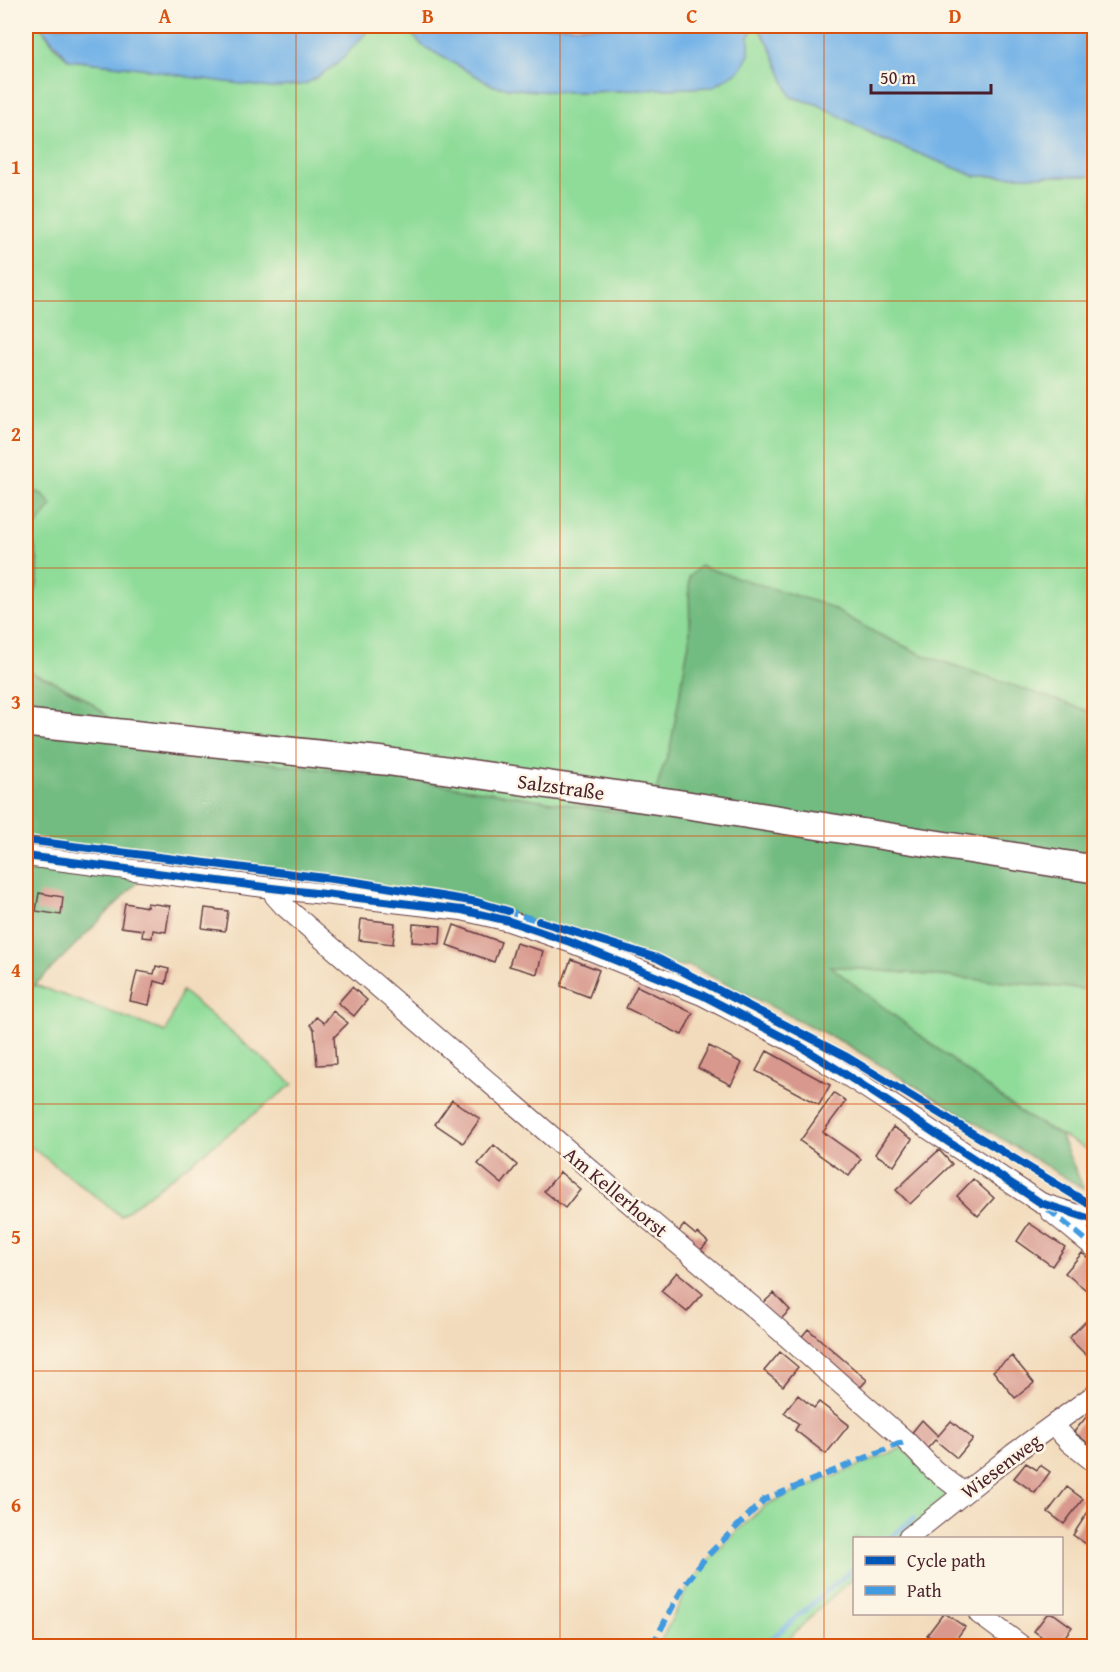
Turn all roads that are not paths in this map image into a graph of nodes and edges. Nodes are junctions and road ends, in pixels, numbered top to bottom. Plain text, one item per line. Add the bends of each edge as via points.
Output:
1 (26, 723) edge
2 (26, 856) edge
3 (1095, 869) edge
4 (272, 888) junction
5 (1041, 1203) junction
6 (1095, 1220) edge
7 (1095, 1247) edge
8 (1095, 1395) edge
9 (1054, 1426) junction
10 (1095, 1462) edge
11 (964, 1493) junction
12 (910, 1537) edge
13 (979, 1615) edge
14 (1022, 1647) edge

1 - 3 street, Salzstraße via 384,761
2 - 4 street
4 - 5 street via 462,910 509,921 653,974 800,1046
4 - 11 street, Am Kellerhorst via 284,906
5 - 6 street
5 - 7 street
8 - 9 street, Wiesenweg
9 - 10 street
9 - 11 street, Wiesenweg
11 - 12 street, Wiesenweg
13 - 14 street

